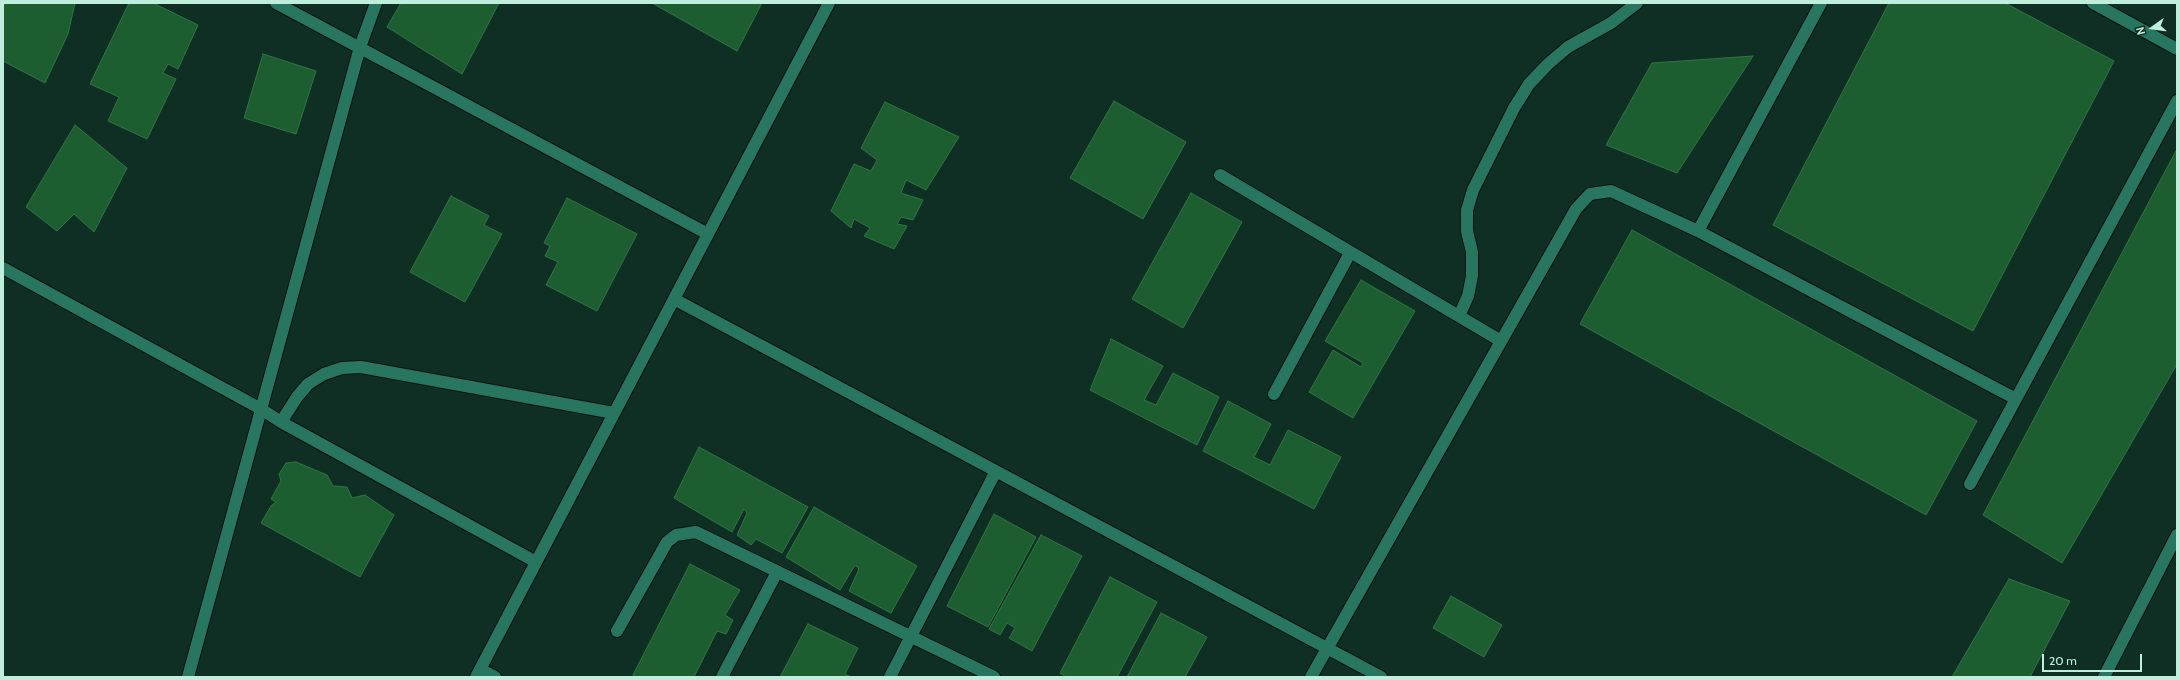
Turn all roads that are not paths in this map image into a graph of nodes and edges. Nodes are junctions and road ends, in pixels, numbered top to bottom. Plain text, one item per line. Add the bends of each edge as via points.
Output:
1 (276, 3) edge
2 (376, 3) edge
3 (829, 3) edge
4 (1637, 3) edge
5 (1821, 3) edge
6 (2093, 3) edge
7 (360, 47) junction
8 (2177, 48) edge
9 (2177, 101) edge
10 (1220, 175) dead end
11 (1698, 231) junction
12 (708, 234) junction
13 (1350, 252) junction
14 (3, 268) edge
15 (674, 299) junction
16 (1459, 316) junction
17 (1501, 341) junction
18 (1274, 394) dead end
19 (2016, 399) junction
20 (261, 409) junction
21 (614, 413) junction
22 (281, 422) junction
23 (996, 471) junction
24 (1970, 484) dead end
25 (2177, 535) edge
26 (536, 562) junction
27 (777, 572) junction
28 (617, 631) dead end
29 (910, 638) junction
30 (1327, 648) junction
31 (478, 673) edge
32 (188, 677) edge
33 (495, 677) edge
34 (722, 677) edge
35 (890, 677) edge
36 (994, 677) edge
37 (1311, 677) edge
38 (1380, 677) edge
39 (2104, 677) edge

1 - 7 street
2 - 7 street
3 - 12 street
4 - 16 street via 1611,24 1568,47 1548,64 1529,84 1514,108 1473,190 1468,210 1467,231 1472,252 1472,276 1468,296
5 - 11 street
6 - 8 street
7 - 12 street
7 - 20 street
9 - 19 street
10 - 13 street
11 - 17 street via 1611,191 1590,194 1576,208
11 - 19 street
12 - 15 street
13 - 16 street
13 - 18 street
14 - 20 street
15 - 21 street
15 - 23 street
16 - 17 street
17 - 30 street
19 - 24 street
20 - 22 street
20 - 32 street
21 - 22 street via 361,367 342,368 324,374 308,384 297,396
21 - 26 street
22 - 26 street
23 - 29 street
23 - 30 street
25 - 39 street
26 - 31 street
27 - 28 street via 696,532 676,535 667,542
27 - 29 street
27 - 34 street
29 - 35 street
29 - 36 street
30 - 37 street
30 - 38 street
31 - 33 street

